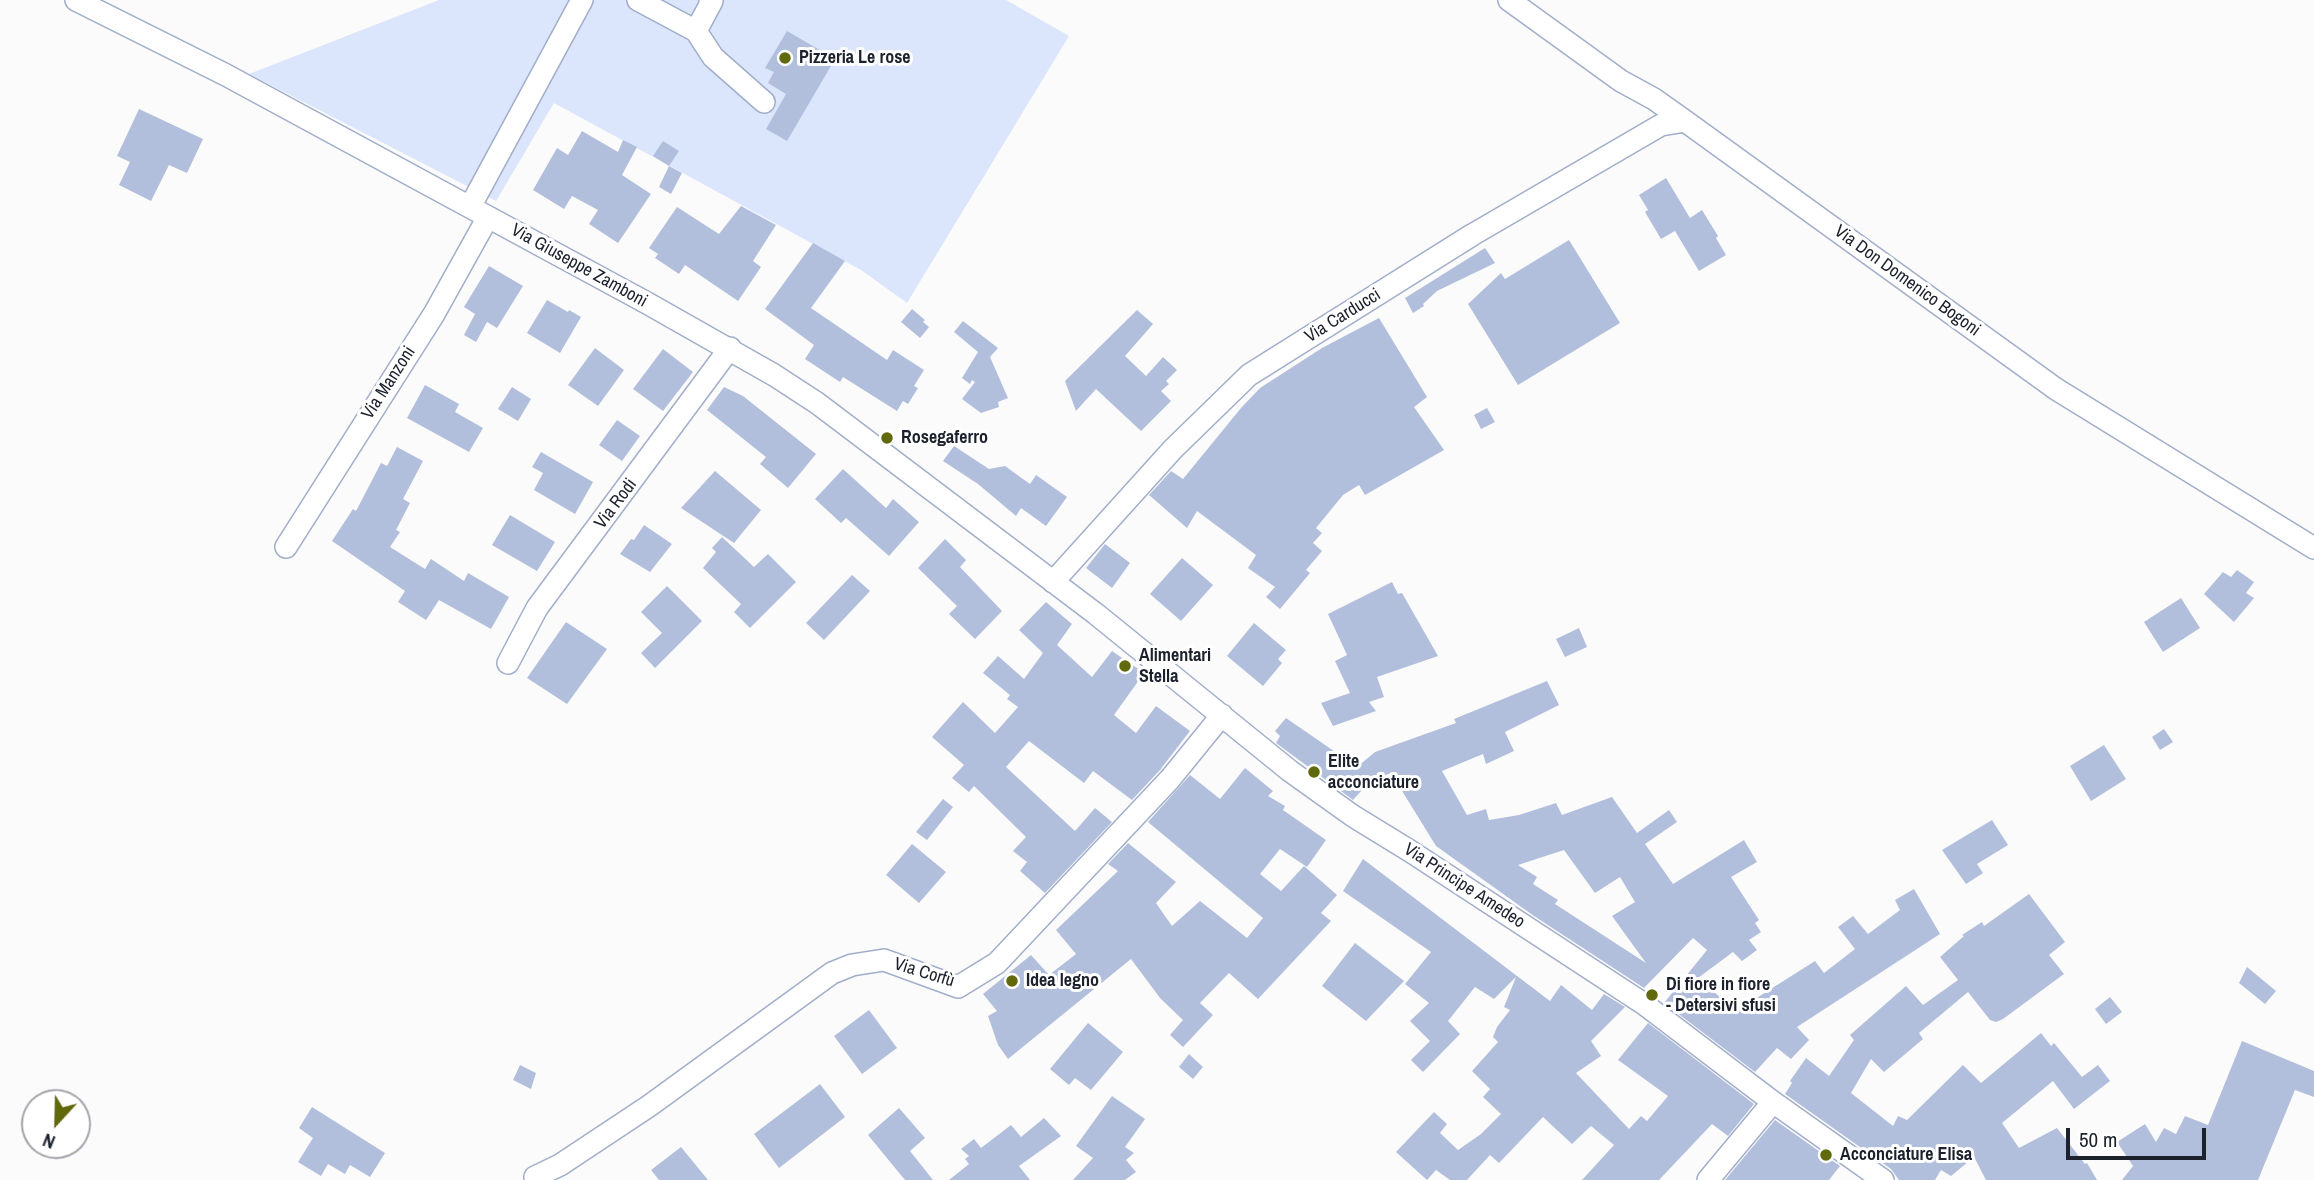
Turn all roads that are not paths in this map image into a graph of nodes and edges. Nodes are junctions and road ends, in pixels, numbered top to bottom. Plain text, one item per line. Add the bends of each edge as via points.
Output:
1 (76, 0) edge
2 (582, 0) edge
3 (638, 0) edge
4 (710, 0) edge
5 (1509, 0) edge
6 (696, 31) junction
7 (764, 102) dead end
8 (1685, 121) junction
9 (479, 212) junction
10 (730, 348) junction
11 (286, 547) dead end
12 (2314, 548) edge
13 (1053, 582) junction
14 (508, 663) dead end
15 (1222, 715) junction
16 (1773, 1102) junction
17 (537, 1179) edge
18 (1708, 1180) edge
19 (1883, 1180) edge

1 - 9 street, Via Giuseppe Zamboni
2 - 9 street, Via Manzoni
3 - 6 street
4 - 6 street
5 - 8 street, Via Don Domenico Bogoni
6 - 7 street via 713,57
8 - 12 street, Via Don Domenico Bogoni via 2056,390
8 - 13 street, Via Carducci via 1661,125 1472,234 1249,375 1173,449
9 - 10 street, Via Giuseppe Zamboni
9 - 11 street, Via Manzoni via 433,314
10 - 13 street, Via Giuseppe Zamboni via 817,403
10 - 14 street, Via Rodi via 537,608
13 - 15 street, Via Principe Amedeo
15 - 16 street, Via Principe Amedeo via 1353,816 1644,1004
15 - 17 street, Via Corfù via 1170,779 997,963 958,987 884,960 842,969
16 - 18 street
16 - 19 street, Via Principe Amedeo

